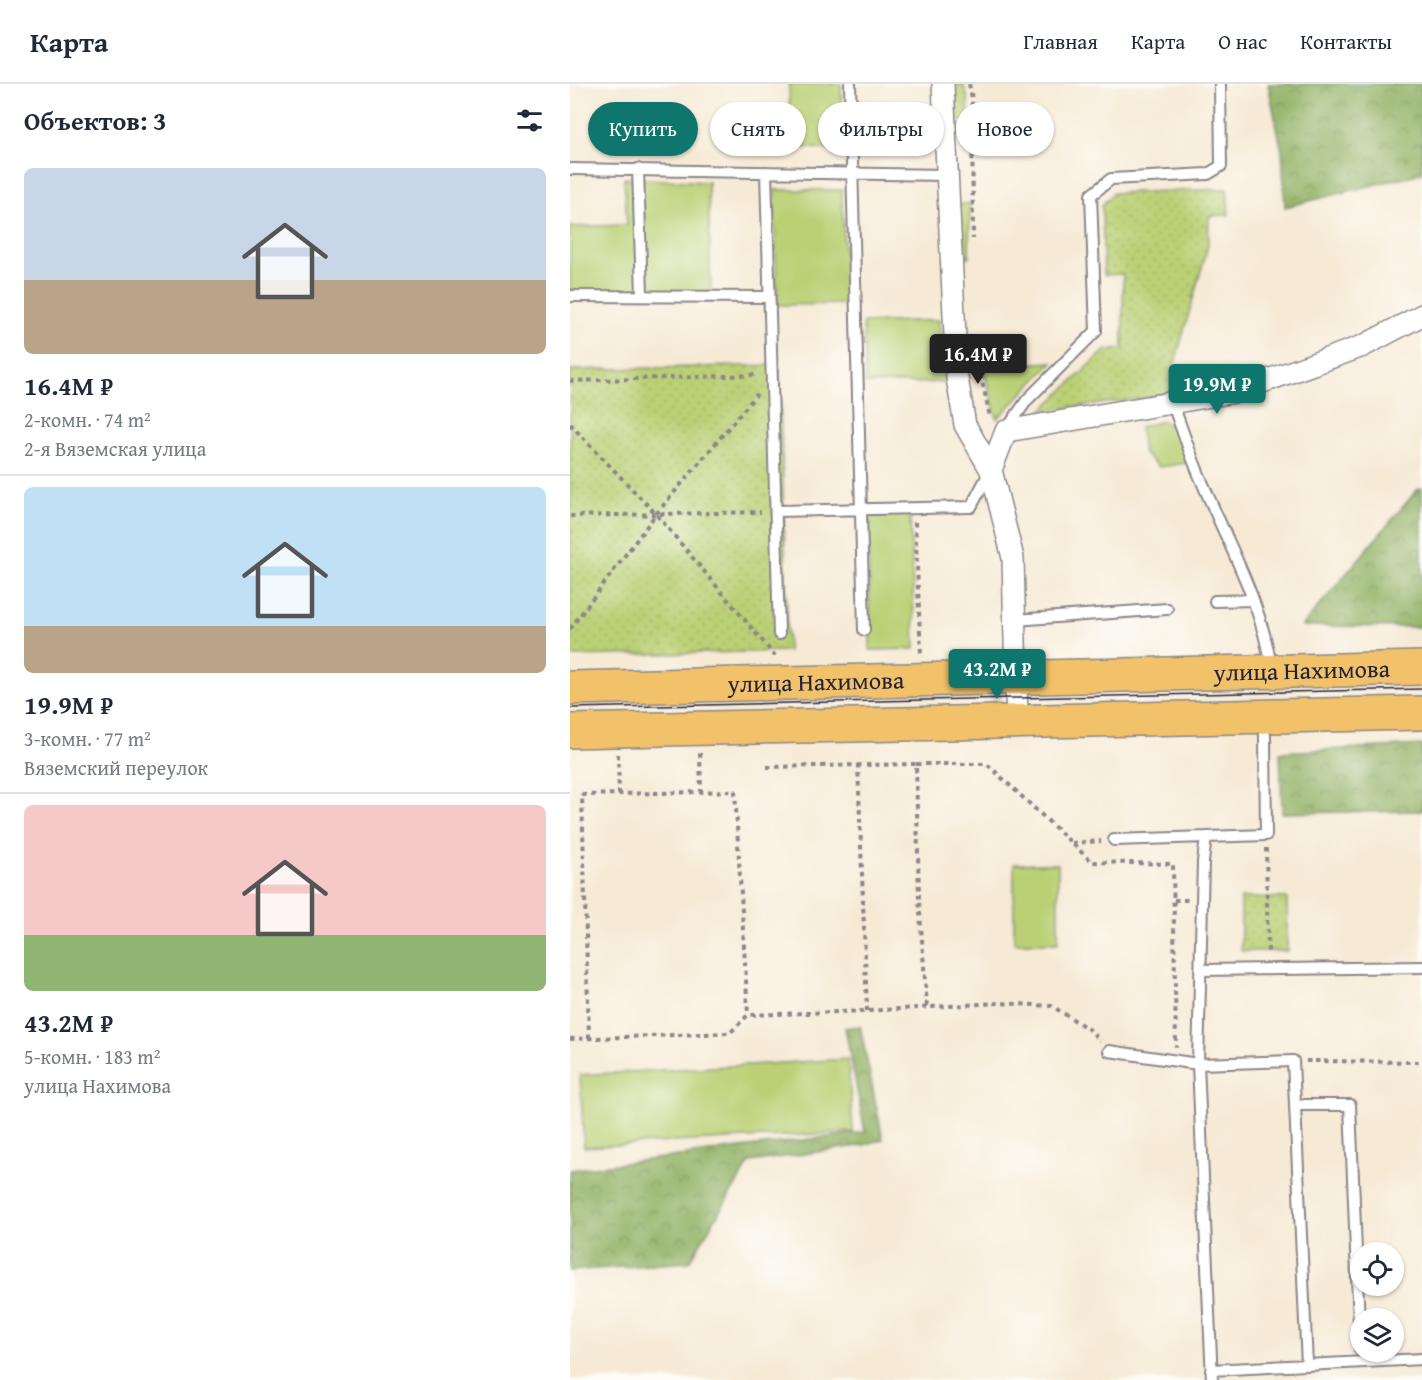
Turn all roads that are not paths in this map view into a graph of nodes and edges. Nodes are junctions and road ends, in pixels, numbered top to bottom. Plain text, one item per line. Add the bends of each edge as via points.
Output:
1 (850, 84) edge
2 (943, 84) edge
3 (1220, 84) edge
4 (570, 169) edge
5 (638, 169) junction
6 (765, 172) junction
7 (852, 174) junction
8 (946, 175) junction
9 (642, 295) junction
10 (570, 296) edge
11 (769, 297) junction
12 (1422, 315) edge
13 (1172, 402) junction
14 (1002, 440) junction
15 (991, 470) junction
16 (862, 509) junction
17 (776, 511) junction
18 (1253, 600) junction
19 (1215, 601) dead end
20 (1167, 609) dead end
21 (1015, 620) junction
22 (864, 630) dead end
23 (779, 634) dead end
24 (1422, 668) edge
25 (1271, 672) junction
26 (1016, 678) junction
27 (570, 688) edge
28 (1422, 713) edge
29 (1262, 716) junction
30 (1017, 722) junction
31 (570, 731) edge
32 (1206, 837) junction
33 (1114, 840) road end
34 (1422, 967) edge
35 (1200, 970) junction
36 (1109, 1051) road end
37 (1198, 1064) junction
38 (1295, 1105) junction
39 (1359, 1308) edge
40 (1350, 1356) edge
41 (1404, 1358) edge
42 (1422, 1359) edge
43 (1307, 1365) junction
44 (1211, 1375) edge

1 - 7 lane
2 - 8 street
3 - 14 lane via 1221,166 1208,174 1111,179 1091,195 1096,331 1027,400
4 - 5 lane
5 - 6 lane
5 - 9 lane
6 - 7 lane
6 - 11 lane
7 - 8 lane
7 - 16 lane
8 - 15 street via 957,378 965,425
9 - 10 lane
9 - 11 lane
11 - 17 lane
12 - 13 street via 1363,346 1236,392
13 - 14 street
13 - 18 lane
14 - 15 street
15 - 16 lane via 971,507
15 - 21 street via 1012,558
16 - 17 lane
16 - 22 lane
17 - 23 lane
18 - 19 lane
18 - 25 lane via 1269,651
20 - 21 lane
21 - 26 street
24 - 25 main road, улица Нахимова
25 - 26 main road, улица Нахимова
26 - 27 main road, улица Нахимова
26 - 30 street
28 - 29 main road, улица Нахимова
29 - 30 main road, улица Нахимова
29 - 32 lane via 1266,835
30 - 31 main road, улица Нахимова
32 - 33 lane
32 - 35 lane
34 - 35 lane
35 - 37 lane
36 - 37 lane
37 - 38 lane via 1293,1061
37 - 44 lane
38 - 39 lane via 1350,1105
38 - 43 lane
40 - 43 lane
41 - 42 lane
43 - 44 lane

